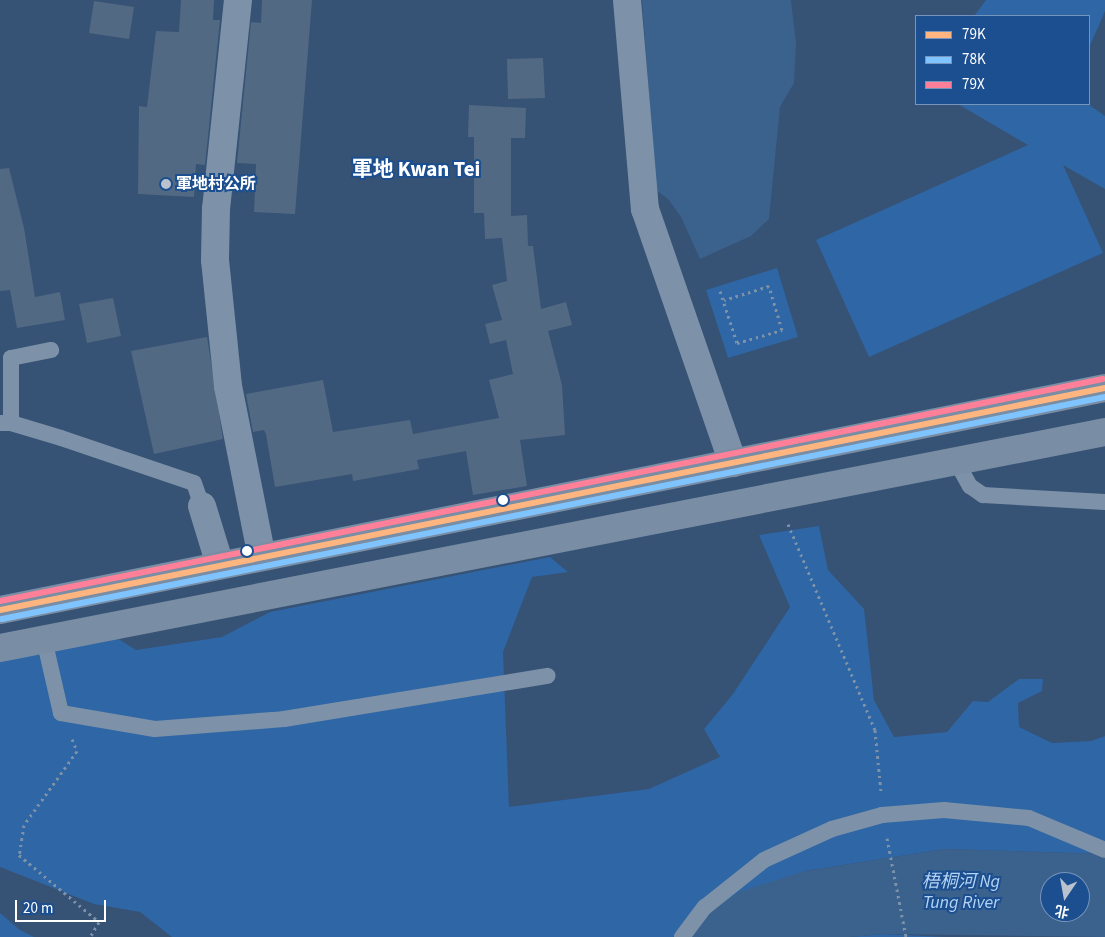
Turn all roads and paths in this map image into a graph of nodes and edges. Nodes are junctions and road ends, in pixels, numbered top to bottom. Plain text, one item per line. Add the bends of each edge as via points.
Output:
1 (238, 0) edge
2 (627, 0) edge
3 (720, 291) dead end
4 (724, 300) junction
5 (51, 350) dead end
6 (1105, 388) edge
7 (5, 423) edge
8 (1105, 432) edge
9 (956, 461) junction
10 (733, 463) junction
11 (1105, 502) edge
12 (202, 506) joint
13 (787, 521) dead end
14 (262, 557) junction
15 (220, 565) junction
16 (0, 610) edge
17 (44, 639) junction
18 (0, 648) edge
19 (548, 676) dead end
20 (61, 713) junction
21 (882, 815) junction
22 (1105, 850) edge
23 (90, 937) edge
24 (682, 937) edge
25 (906, 937) edge

1 - 14 street via 216,208 215,260 228,386
2 - 10 street via 645,210
3 - 4 path
4 - 4 path via 737,343 782,330 769,286
5 - 7 lane via 11,358
6 - 10 main road
7 - 12 lane via 194,482
8 - 9 main road
9 - 11 lane via 970,486 983,495
9 - 17 main road
10 - 14 main road
12 - 15 street
13 - 21 path via 876,730
14 - 15 main road
15 - 16 main road
17 - 18 main road
17 - 20 lane
19 - 20 lane via 284,720 155,729
20 - 23 path via 77,750 24,825 19,855 99,922
21 - 22 lane via 944,810 1029,818
21 - 24 lane via 810,837 764,860 705,907
21 - 25 path

